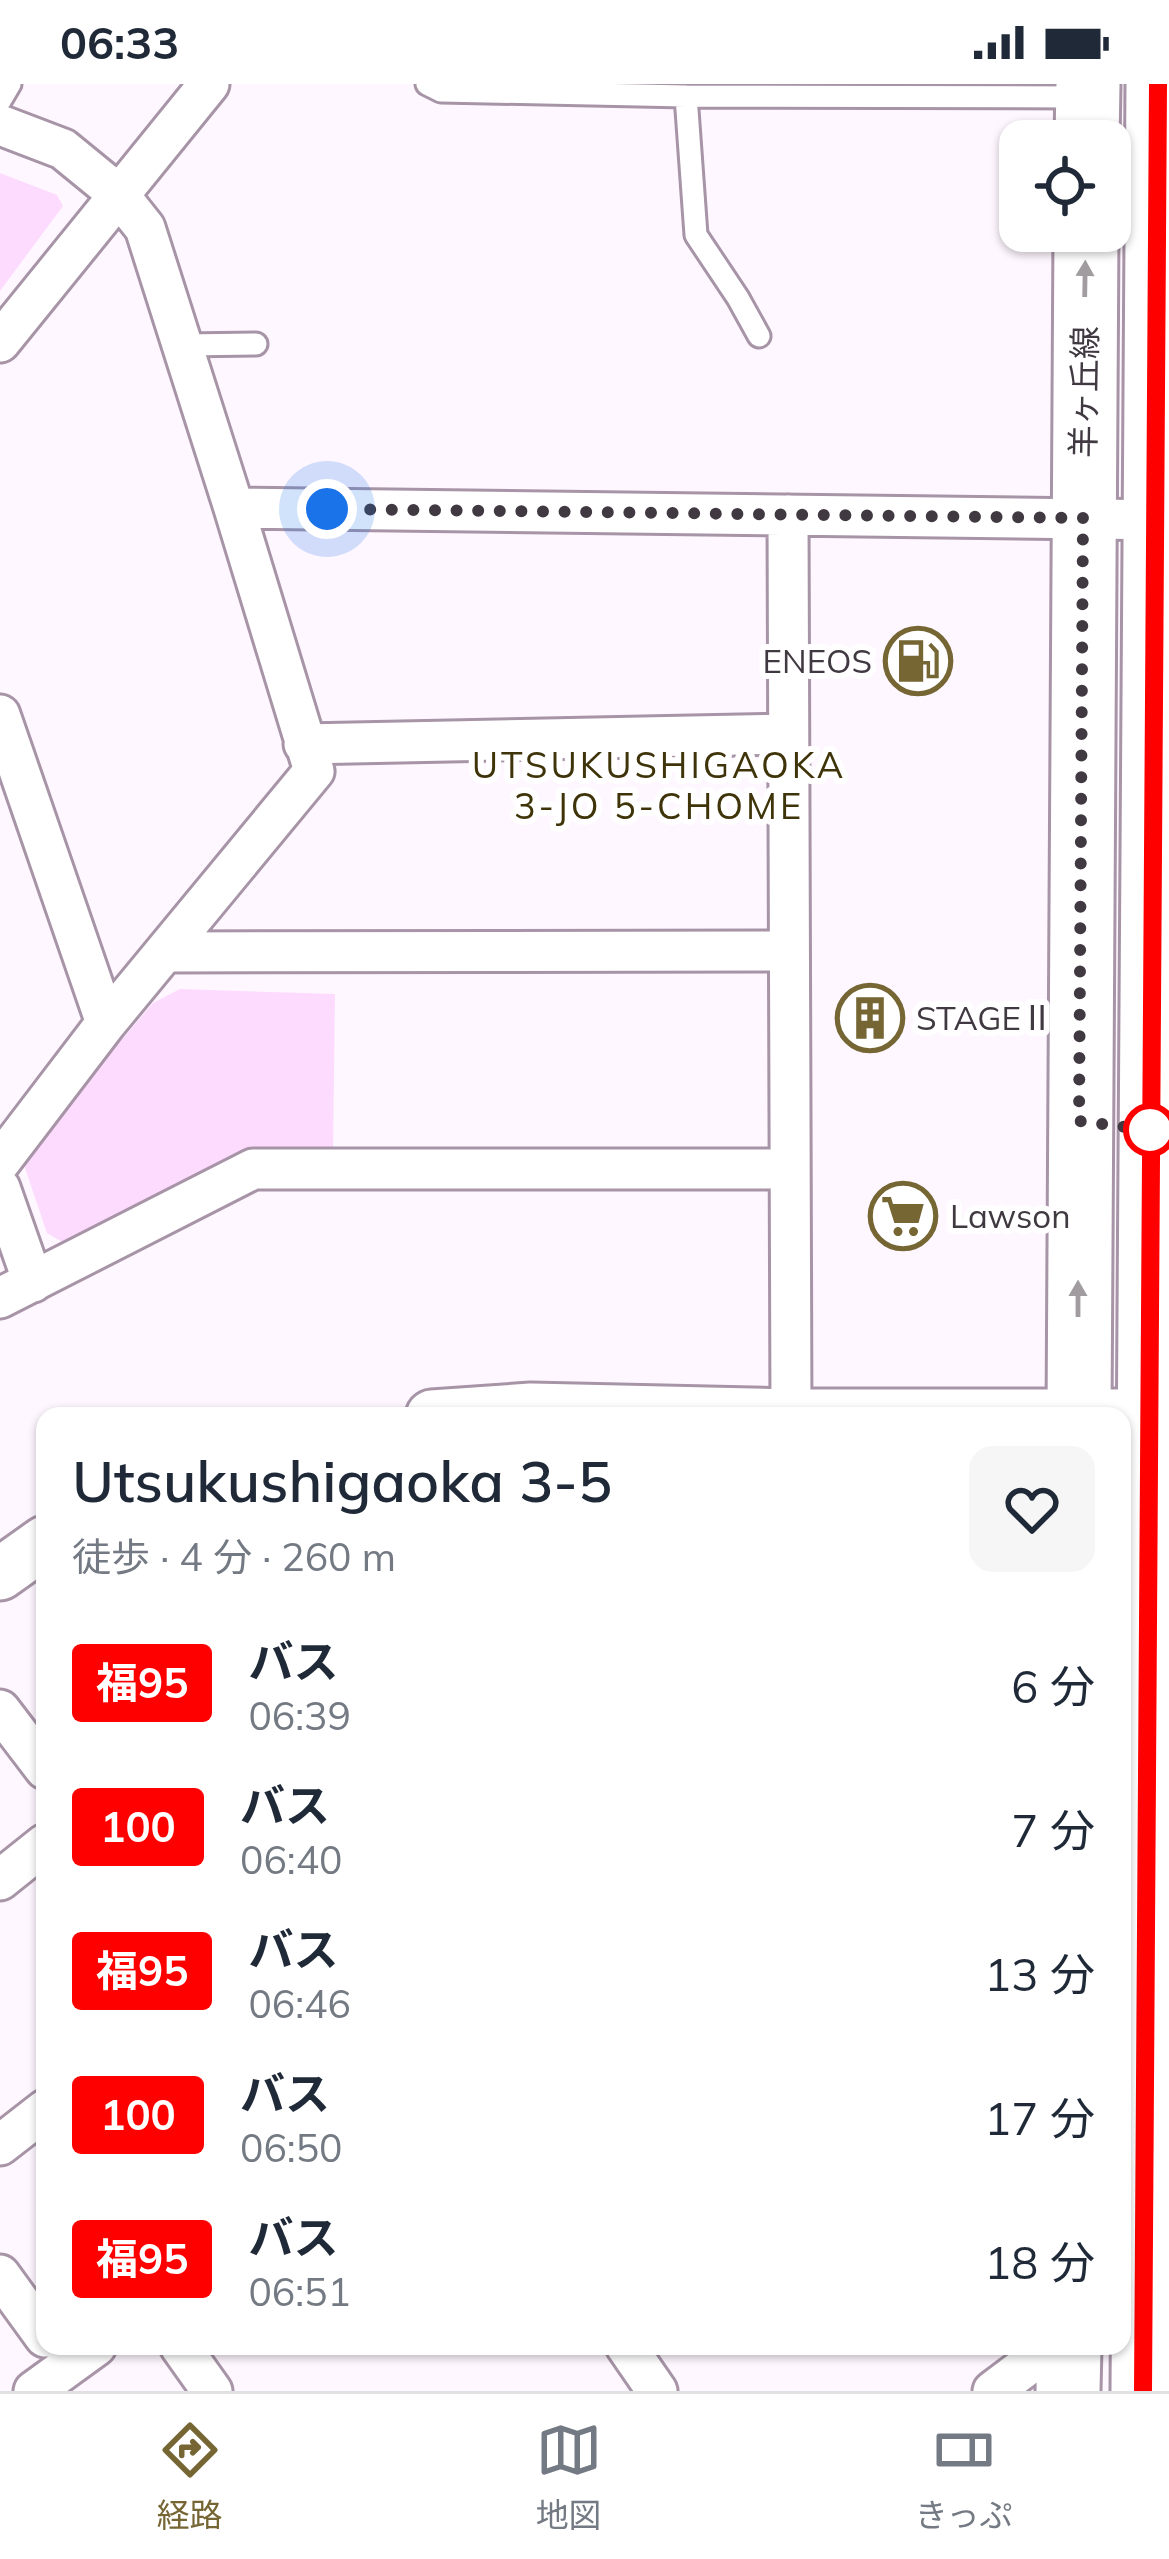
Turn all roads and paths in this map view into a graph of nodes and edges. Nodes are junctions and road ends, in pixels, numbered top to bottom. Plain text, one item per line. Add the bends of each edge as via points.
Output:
1 (10, 84) edge
2 (209, 84) edge
3 (427, 84) edge
4 (1158, 84) edge
5 (686, 96) junction
6 (0, 101) edge
7 (1088, 107) edge
8 (0, 125) edge
9 (118, 194) junction
10 (1086, 252) edge
11 (759, 336) dead end
12 (0, 342) edge
13 (256, 344) dead end
14 (183, 345) junction
15 (235, 508) junction
16 (788, 515) junction
17 (1083, 518) junction
18 (1162, 520) edge
19 (0, 715) edge
20 (788, 734) junction
21 (304, 744) junction
22 (789, 951) junction
23 (169, 952) junction
24 (106, 1023) junction
25 (0, 1162) edge
26 (787, 1169) junction
27 (0, 1188) edge
28 (17, 1290) edge
29 (791, 1407) edge
30 (1079, 1407) edge
31 (1158, 1415) edge
32 (36, 1548) edge
33 (0, 1574) edge
34 (0, 1710) edge
35 (36, 1757) edge
36 (36, 1851) edge
37 (0, 1880) edge
38 (36, 2117) edge
39 (0, 2145) edge
40 (1146, 2274) edge
41 (0, 2275) edge
42 (36, 2317) edge
43 (60, 2355) edge
44 (186, 2355) edge
45 (632, 2355) edge
46 (1041, 2355) edge
47 (1069, 2355) edge
48 (34, 2391) edge
49 (212, 2391) edge
50 (657, 2391) edge
51 (993, 2391) edge
52 (1068, 2391) edge
53 (1143, 2391) edge

1 - 6 lane
2 - 9 street
3 - 5 lane via 441,91
4 - 18 main road
5 - 7 lane
5 - 11 lane via 696,235
8 - 9 street via 63,149
9 - 12 street
9 - 14 street via 146,228
17 -> 10 main road, 羊ヶ丘線
13 - 14 lane
14 - 15 street
15 - 16 street
15 - 21 street
16 - 17 street
16 - 20 street
17 - 18 street
30 -> 17 main road, 羊ヶ丘線
18 - 31 main road
19 - 24 street
20 - 21 street
20 - 22 street
21 - 23 street via 314,771
22 - 23 street
22 - 26 street
23 - 24 street
24 - 25 street
26 - 28 street via 253,1169
26 - 29 street
27 - 28 street
31 - 40 main road
32 - 33 street
34 - 35 street
36 - 37 street
38 - 39 street
40 - 53 main road
41 - 42 street
43 - 48 street
44 - 49 street
45 - 50 street
46 - 51 street
47 - 52 main road

